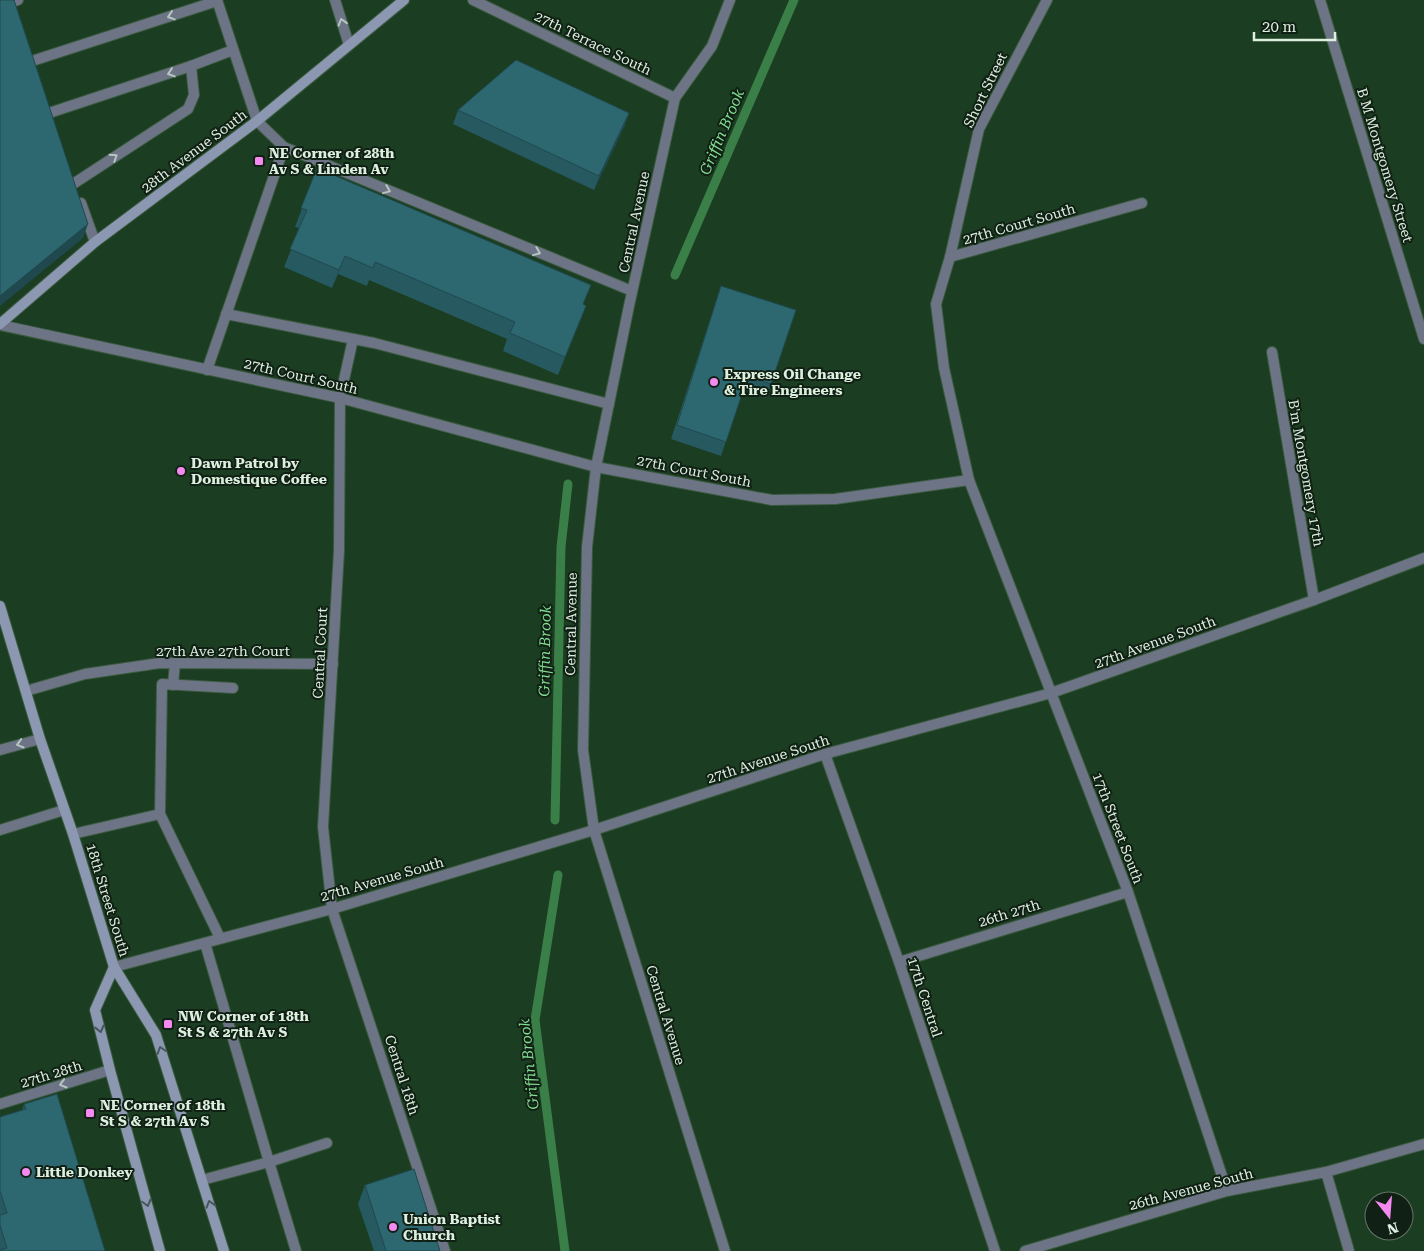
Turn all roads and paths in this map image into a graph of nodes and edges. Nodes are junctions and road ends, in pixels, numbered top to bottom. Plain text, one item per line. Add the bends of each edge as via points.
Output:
1 (217, 0) edge
2 (335, 0) edge
3 (404, 0) edge
4 (473, 0) edge
5 (730, 0) edge
6 (1047, 0) edge
7 (1320, 0) edge
8 (349, 45) junction
9 (233, 50) junction
10 (32, 61) edge
11 (191, 66) junction
12 (675, 98) junction
13 (49, 113) edge
14 (257, 121) junction
15 (284, 147) junction
16 (1142, 203) dead end
17 (96, 242) junction
18 (950, 257) junction
19 (632, 291) junction
20 (226, 314) junction
21 (0, 325) edge
22 (352, 339) junction
23 (1424, 339) edge
24 (1272, 352) dead end
25 (207, 370) junction
26 (340, 398) junction
27 (609, 404) junction
28 (596, 467) junction
29 (969, 480) junction
30 (1424, 558) edge
31 (1314, 600) junction
32 (0, 606) edge
33 (175, 663) junction
34 (333, 664) junction
35 (173, 684) junction
36 (234, 688) dead end
37 (26, 691) junction
38 (1051, 693) junction
39 (40, 738) junction
40 (0, 750) edge
41 (825, 754) junction
42 (64, 810) junction
43 (160, 814) junction
44 (0, 830) edge
45 (594, 830) junction
46 (73, 834) junction
47 (1128, 892) junction
48 (332, 909) junction
49 (220, 938) junction
50 (205, 943) junction
51 (899, 962) junction
52 (114, 967) junction
53 (110, 1070) junction
54 (0, 1104) edge
55 (327, 1143) dead end
56 (1424, 1144) edge
57 (269, 1162) junction
58 (1326, 1172) junction
59 (202, 1180) junction
60 (1227, 1191) junction
61 (160, 1251) edge
62 (224, 1251) edge
63 (296, 1251) edge
64 (445, 1251) edge
65 (725, 1251) edge
66 (995, 1251) edge
67 (1025, 1251) edge
68 (1349, 1251) edge

1 - 9 street
1 -> 10 street
8 -> 2 street
3 - 8 main road, 28th Avenue South
4 - 12 street, 27th Terrace South
5 - 12 street, Central Avenue via 712,46
6 - 18 street, Short Street via 979,129
7 - 23 street, B M Montgomery Street
8 - 14 main road, 28th Avenue South
9 - 11 street
9 - 14 street
11 -> 13 street
17 -> 11 street via 72,179 188,109 194,95
12 - 19 street, Central Avenue
14 - 15 street
14 - 17 main road, 28th Avenue South
15 -> 19 street
15 - 20 street
16 - 18 street, 27th Court South
17 - 21 main road, 28th Avenue South
18 - 29 street, 27th Court South via 936,304 944,368
19 - 27 street, Central Avenue
20 - 22 street
20 - 25 street
21 - 25 street, 27th Court South
22 - 26 street, Central Court
22 - 27 street
24 - 31 street, B'm Montgomery 17th
25 - 26 street, 27th Court South
26 - 28 street, 27th Court South
26 - 34 street, Central Court via 339,551
27 - 28 street, Central Avenue
28 - 29 street, 27th Court South via 772,500 835,499
28 - 45 street, Central Avenue via 587,547 583,750
29 - 38 street, 17th Street South
30 - 31 street, 27th Avenue South
31 - 38 street, 27th Avenue South
32 - 37 main road, 18th Street South
33 - 34 street, 27th Ave 27th Court
33 - 35 street
33 - 37 street, 27th Ave 27th Court via 85,674
34 - 48 street, Central Court via 323,827
35 - 36 street
35 - 43 street via 162,684
37 - 39 main road, 18th Street South
38 - 41 street, 27th Avenue South
38 - 47 street, 17th Street South
39 -> 40 street
39 - 42 main road, 18th Street South
41 - 45 street, 27th Avenue South
41 - 51 street, 17th Central
42 - 44 street
42 - 46 main road, 18th Street South
43 - 46 street
43 - 49 street
45 - 48 street, 27th Avenue South
45 - 65 street, Central Avenue
46 - 52 main road, 18th Street South
47 - 51 street, 26th 27th
47 - 60 street, 17th Street South
48 - 49 street, 27th Avenue South
48 - 64 street, Central 18th
49 - 50 street, 27th Avenue South
50 - 52 street, 27th Avenue South
50 - 57 street
51 - 66 street, 17th Central
52 -> 53 main road via 95,1010
59 -> 52 main road, 18th Street South via 156,1035
53 -> 54 street, 27th 28th
53 -> 61 main road
55 - 57 street
56 - 58 street, 26th Avenue South
57 - 59 street
57 - 63 street
58 - 60 street, 26th Avenue South
58 - 68 street
62 -> 59 main road, 18th Street South
60 - 67 street, 26th Avenue South

